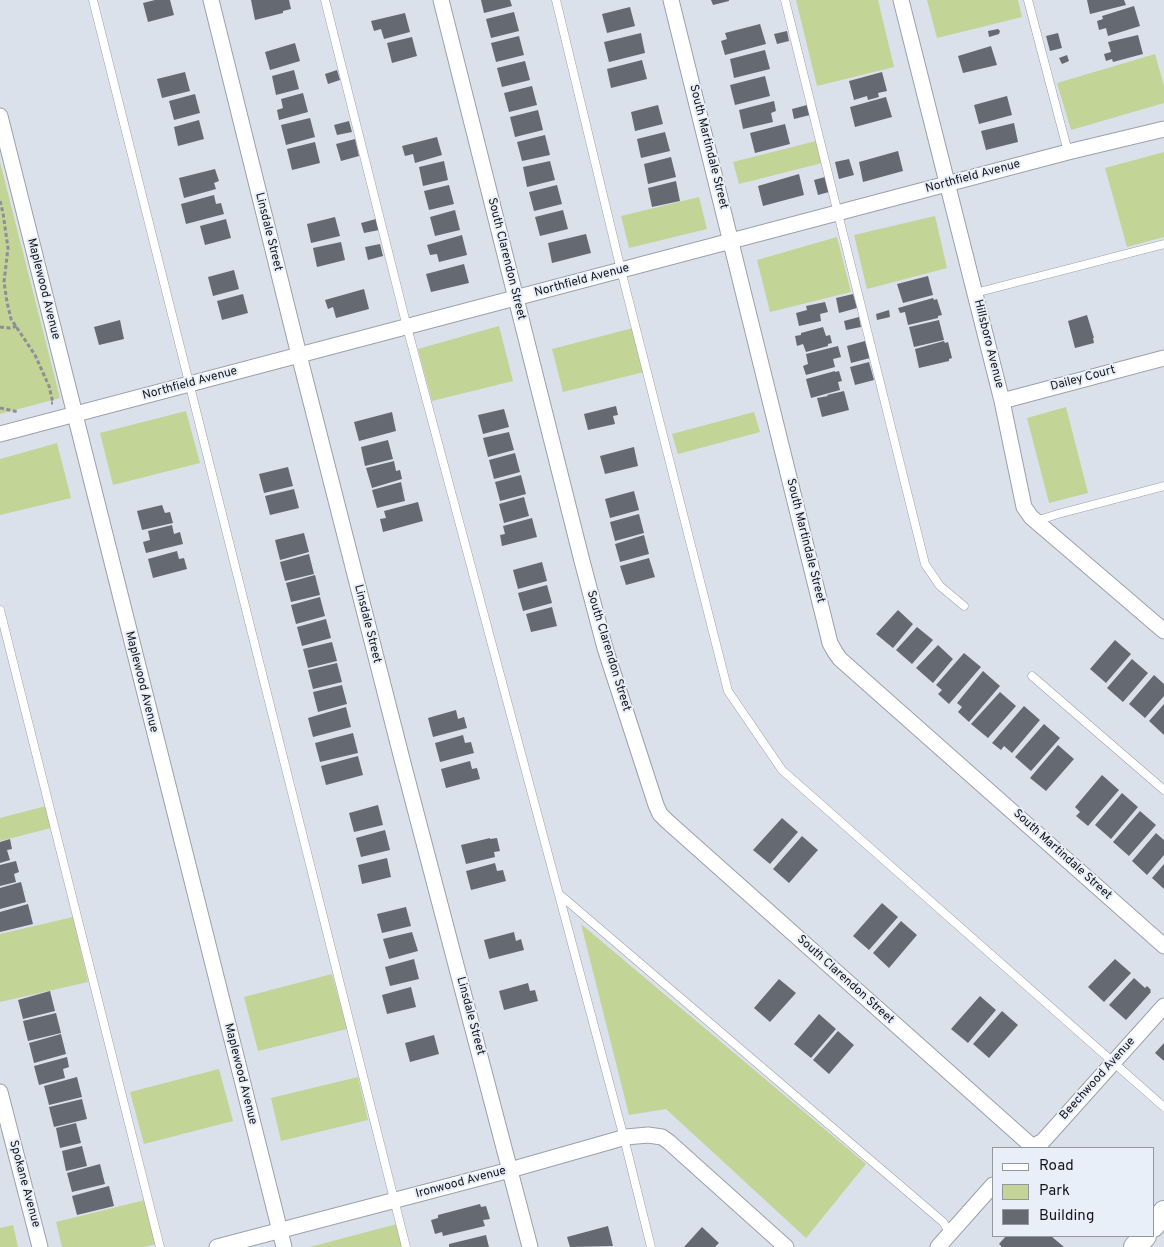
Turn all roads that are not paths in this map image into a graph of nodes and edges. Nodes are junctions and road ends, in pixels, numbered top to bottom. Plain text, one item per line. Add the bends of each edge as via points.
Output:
1 (93, 0) edge
2 (211, 0) edge
3 (325, 0) edge
4 (441, 0) edge
5 (556, 0) edge
6 (671, 0) edge
7 (785, 0) edge
8 (901, 0) edge
9 (1028, 0) edge
10 (0, 116) edge
11 (1164, 129) edge
12 (1068, 152) junction
13 (947, 184) junction
14 (838, 213) junction
15 (731, 241) junction
16 (1164, 244) edge
17 (621, 270) junction
18 (975, 293) junction
19 (515, 298) junction
20 (407, 327) junction
21 (299, 355) junction
22 (1164, 358) edge
23 (189, 384) junction
24 (1002, 400) junction
25 (74, 414) junction
26 (0, 434) edge
27 (1164, 487) edge
28 (1036, 522) junction
29 (964, 606) dead end
30 (0, 610) edge
31 (1164, 631) edge
32 (1032, 676) dead end
33 (1164, 790) edge
34 (558, 894) junction
35 (1164, 946) edge
36 (1164, 1006) edge
37 (1114, 1062) junction
38 (0, 1092) edge
39 (1164, 1107) edge
40 (624, 1138) junction
41 (1031, 1147) edge
42 (1034, 1147) edge
43 (510, 1170) junction
44 (992, 1186) edge
45 (394, 1200) junction
46 (1164, 1212) edge
47 (1154, 1223) edge
48 (280, 1231) junction
49 (950, 1233) junction
50 (40, 1247) edge
51 (160, 1247) edge
52 (217, 1247) edge
53 (284, 1247) edge
54 (406, 1247) edge
55 (530, 1247) edge
56 (651, 1247) edge
57 (786, 1247) edge
58 (938, 1247) edge

1 - 23 lane
2 - 21 street, Linsdale Street
3 - 20 lane
4 - 19 street, South Clarendon Street
5 - 17 lane
6 - 15 street, South Martindale Street
7 - 14 lane
8 - 13 street, Hillsboro Avenue
9 - 12 lane
10 - 25 street, Maplewood Avenue
11 - 12 street, Northfield Avenue
12 - 13 street, Northfield Avenue
13 - 14 street, Northfield Avenue
13 - 18 street, Hillsboro Avenue
14 - 15 street, Northfield Avenue
14 - 29 lane via 925,564 940,586
15 - 17 street, Northfield Avenue
15 - 35 street, South Martindale Street via 830,643 835,652
16 - 18 lane
17 - 19 street, Northfield Avenue
17 - 37 lane via 728,691 782,770
18 - 24 street, Hillsboro Avenue
19 - 20 street, Northfield Avenue
19 - 41 street, South Clarendon Street via 605,648 660,814
20 - 21 street, Northfield Avenue
20 - 34 lane
21 - 23 street, Northfield Avenue
21 - 43 street, Linsdale Street
22 - 24 street, Dailey Court
23 - 25 street, Northfield Avenue
23 - 45 lane
24 - 28 street, Hillsboro Avenue via 1024,507
25 - 26 street, Northfield Avenue
25 - 48 street, Maplewood Avenue
27 - 28 lane
28 - 31 street, Hillsboro Avenue
30 - 51 lane
32 - 33 lane
34 - 40 lane
34 - 49 lane via 943,1222
36 - 37 street, Beechwood Avenue
37 - 39 lane
37 - 42 street, Beechwood Avenue via 1043,1141
38 - 50 street, Spokane Avenue
40 - 43 street, Ironwood Avenue
40 - 56 lane
40 - 57 street, Ironwood Avenue via 648,1135 669,1142
43 - 45 street, Ironwood Avenue
43 - 55 street, Linsdale Street
44 - 49 street
45 - 48 street, Ironwood Avenue
45 - 54 lane
46 - 47 street
48 - 52 street, Ironwood Avenue
48 - 53 street, Maplewood Avenue
49 - 58 street

